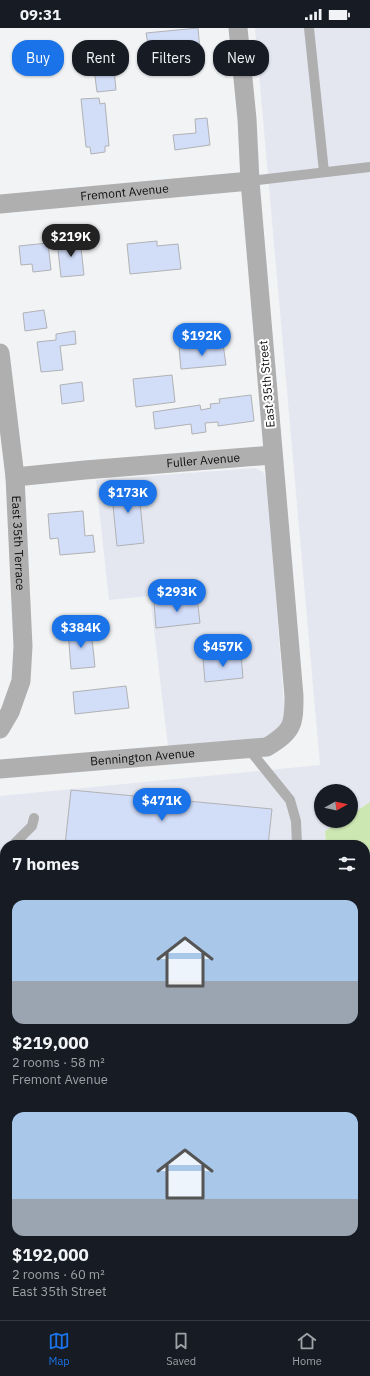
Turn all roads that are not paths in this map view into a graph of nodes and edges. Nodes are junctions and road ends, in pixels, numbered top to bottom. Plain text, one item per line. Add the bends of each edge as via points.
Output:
1 (238, 28) edge
2 (310, 28) edge
3 (370, 167) edge
4 (324, 172) junction
5 (250, 180) junction
6 (0, 204) edge
7 (0, 353) edge
8 (272, 455) junction
9 (15, 477) junction
10 (0, 729) edge
11 (282, 737) joint
12 (248, 748) junction
13 (0, 770) edge
14 (34, 818) dead end
15 (18, 840) edge
16 (296, 840) edge

1 - 5 street, East 35th Street
2 - 4 lane
3 - 4 lane
4 - 5 lane
5 - 6 street, Fremont Avenue
5 - 8 street, East 35th Street
7 - 9 street, East 35th Terrace
8 - 9 street, Fuller Avenue
8 - 11 street, East 35th Street via 294,696 294,720
9 - 10 street, East 35th Terrace via 23,646 21,681 10,712
11 - 12 street, Bennington Avenue via 267,747
12 - 13 street, Bennington Avenue
12 - 16 lane via 290,800 296,821
14 - 15 lane via 32,826

